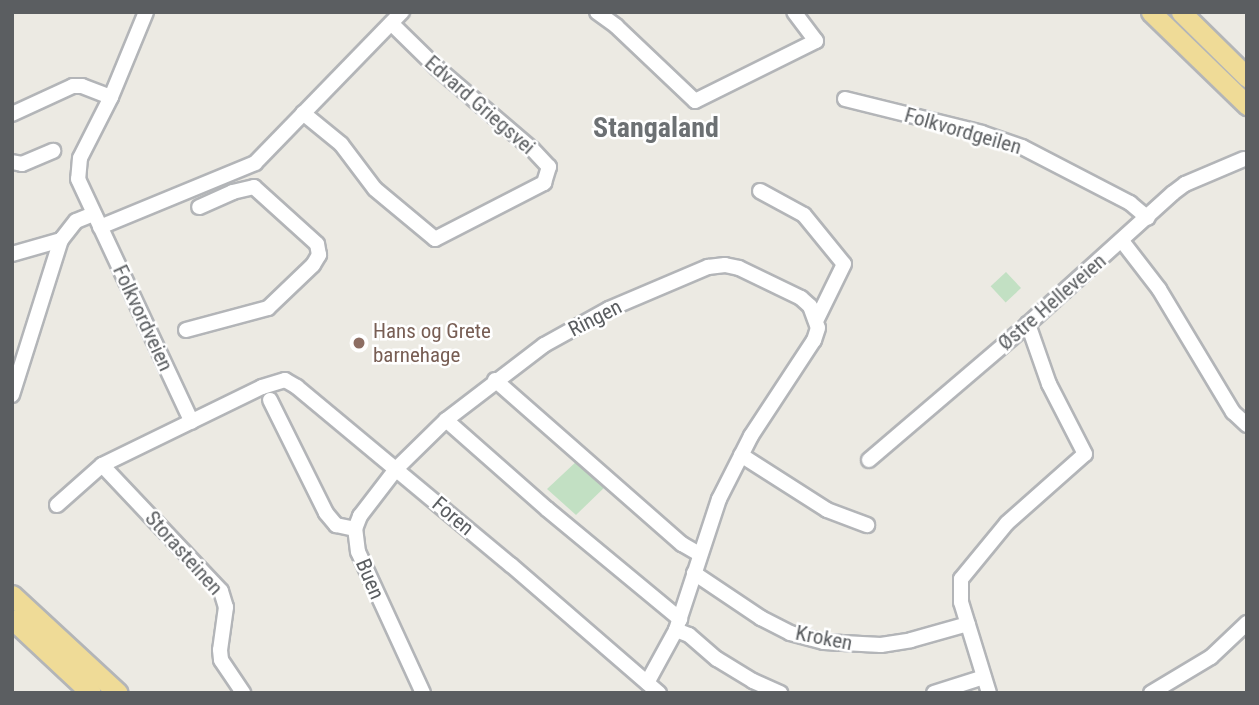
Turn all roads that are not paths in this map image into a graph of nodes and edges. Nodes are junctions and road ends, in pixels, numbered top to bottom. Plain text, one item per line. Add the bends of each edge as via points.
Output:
1 (146, 12) edge
2 (402, 12) edge
3 (597, 12) edge
4 (794, 12) edge
5 (1151, 12) edge
6 (1181, 12) edge
7 (391, 23) junction
8 (1247, 77) edge
9 (111, 97) junction
10 (845, 99) dead end
11 (1247, 105) edge
12 (303, 113) junction
13 (12, 114) edge
14 (53, 151) dead end
15 (1244, 159) dead end
16 (12, 162) edge
17 (760, 191) dead end
18 (199, 207) dead end
19 (1148, 218) junction
20 (97, 220) junction
21 (61, 240) junction
22 (1122, 241) junction
23 (12, 254) edge
24 (817, 319) junction
25 (1028, 324) junction
26 (186, 330) dead end
27 (495, 380) junction
28 (12, 395) edge
29 (270, 400) dead end
30 (446, 420) junction
31 (192, 422) junction
32 (1247, 425) edge
33 (741, 455) junction
34 (869, 460) dead end
35 (102, 465) junction
36 (396, 469) junction
37 (57, 505) dead end
38 (867, 525) dead end
39 (355, 529) junction
40 (699, 554) junction
41 (694, 573) junction
42 (12, 595) edge
43 (12, 619) edge
44 (1247, 622) edge
45 (678, 624) junction
46 (968, 624) junction
47 (984, 677) junction
48 (1179, 678) junction
49 (653, 688) edge
50 (91, 693) edge
51 (118, 693) edge
52 (243, 693) edge
53 (423, 693) edge
54 (780, 693) edge
55 (934, 693) edge
56 (989, 693) edge
57 (1152, 693) edge
58 (1186, 693) edge

1 - 9 street, Folkvordveien
2 - 7 street
3 - 4 street via 695,101 816,41
5 - 11 highway
6 - 8 highway
7 - 12 street
7 - 12 street, Edvard Griegsvei via 549,167 544,183 435,239 375,189 341,144
9 - 13 street via 73,86
9 - 20 street, Folkvordveien via 77,168
10 - 19 street, Folkvordgeilen via 1022,147 1130,203
12 - 20 street via 270,151 240,172
14 - 16 street via 22,164
15 - 19 street, Østre Helleveien via 1185,184
17 - 24 street via 804,215 844,264
18 - 26 street via 254,187 317,244 319,254 268,308
19 - 22 street, Østre Helleveien
20 - 21 street via 76,221
20 - 31 street, Folkvordveien
21 - 23 street
21 - 28 street
22 - 25 street, Østre Helleveien
22 - 32 street via 1159,289 1233,412
24 - 27 street, Ringen via 801,298 740,268 708,267 609,309 544,345
24 - 33 street via 814,340
25 - 34 street, Østre Helleveien
25 - 46 street via 1049,384 1086,454 1007,523 971,563 959,592
27 - 30 street, Ringen
27 - 40 street via 672,536
29 - 39 street via 326,513 336,525
30 - 36 street, Ringen
30 - 45 street
31 - 35 street
31 - 36 street, Foren via 285,380
33 - 38 street via 827,510
33 - 40 street
35 - 37 street
35 - 52 street, Storasteinen via 221,591 226,607 222,660
36 - 39 street, Buen
36 - 49 street, Foren
39 - 53 street, Buen via 358,552
40 - 41 street
41 - 45 street
41 - 46 street, Kroken via 761,618 790,633 824,642 881,645
42 - 51 highway
43 - 50 highway
44 - 48 street
45 - 49 street
45 - 54 street via 717,659
46 - 47 street
47 - 55 street
47 - 56 street
48 - 57 street
48 - 58 street

